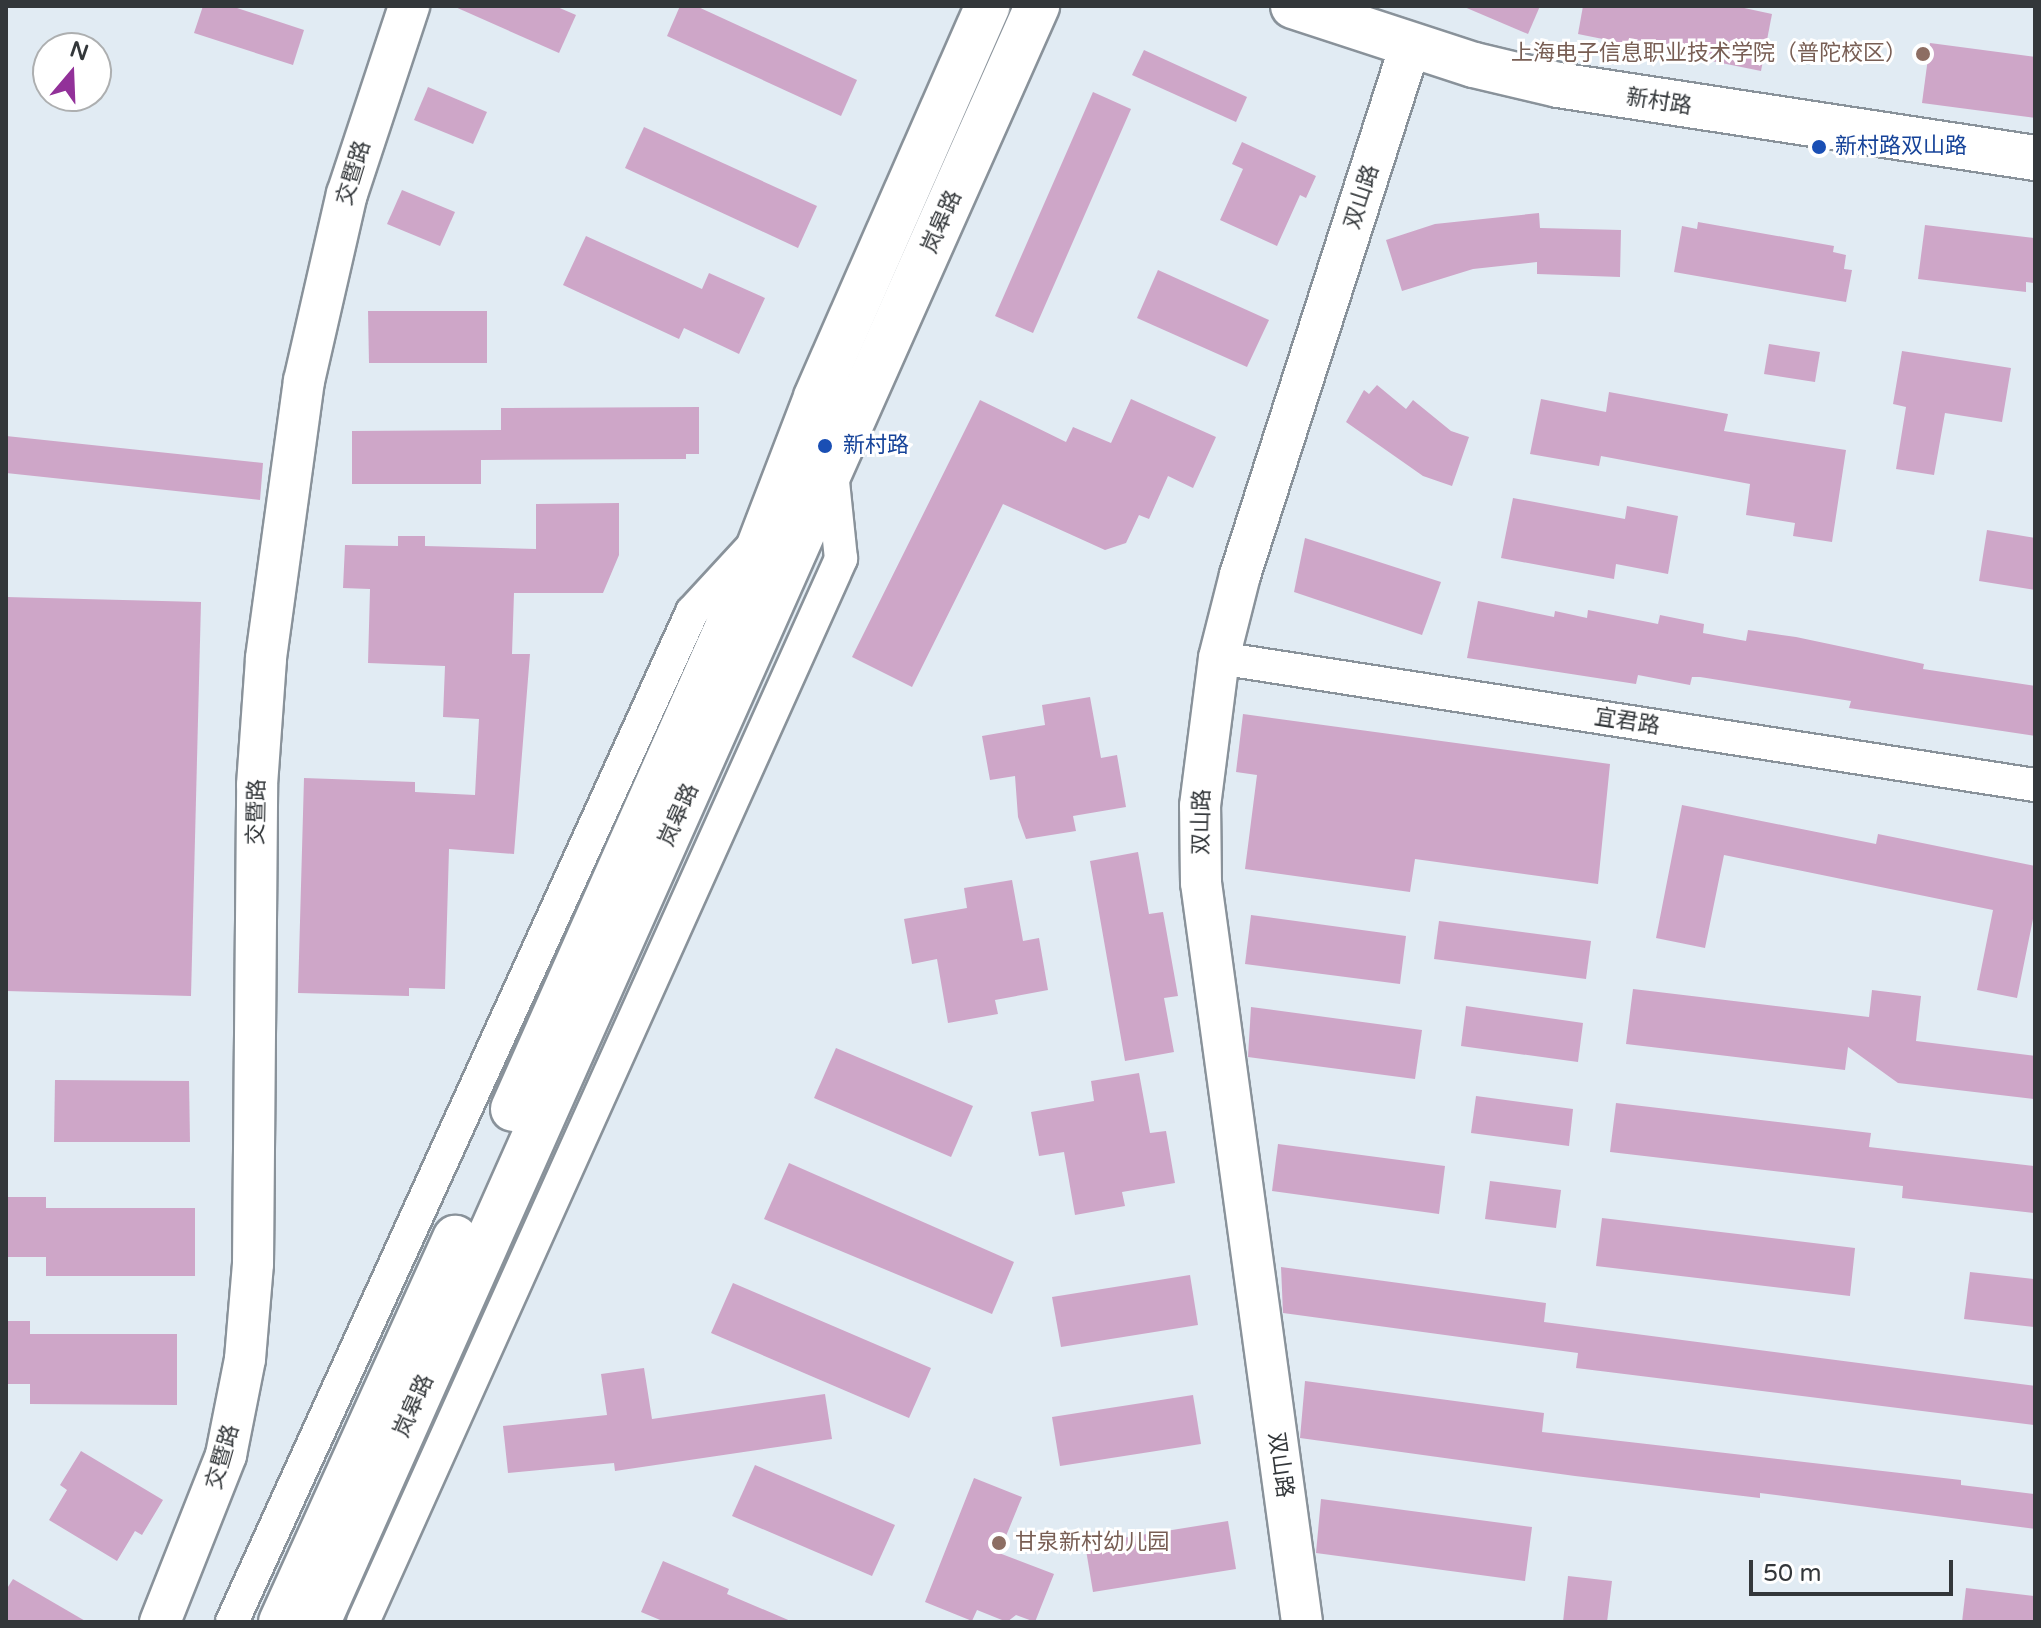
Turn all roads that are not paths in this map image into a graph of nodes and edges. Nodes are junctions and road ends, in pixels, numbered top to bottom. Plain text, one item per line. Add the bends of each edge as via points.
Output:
1 (409, 6) edge
2 (988, 6) edge
3 (1037, 6) edge
4 (1293, 6) edge
5 (1410, 46) junction
6 (2035, 158) edge
7 (832, 472) junction
8 (763, 536) junction
9 (1219, 658) junction
10 (2035, 785) edge
11 (494, 1187) junction
12 (160, 1622) edge
13 (232, 1622) edge
14 (281, 1622) edge
15 (318, 1622) edge
16 (363, 1622) edge
17 (1302, 1622) edge

1 - 12 street, 交暨路 via 347,194 301,396 266,658 257,785 253,1264 245,1359 226,1455
2 - 8 main road, 岚皋路 via 816,397
3 - 7 main road, 岚皋路
4 - 5 main road, 新村路
5 - 6 main road, 新村路 via 1558,85
5 - 9 street, 双山路 via 1240,575
7 - 11 main road, 岚皋路
7 - 16 street via 841,559
8 - 11 main road, 岚皋路
8 - 13 street via 692,612
9 - 10 street, 宜君路
9 - 17 street, 双山路 via 1200,806 1201,883
11 - 14 main road, 岚皋路
11 - 15 main road, 岚皋路

